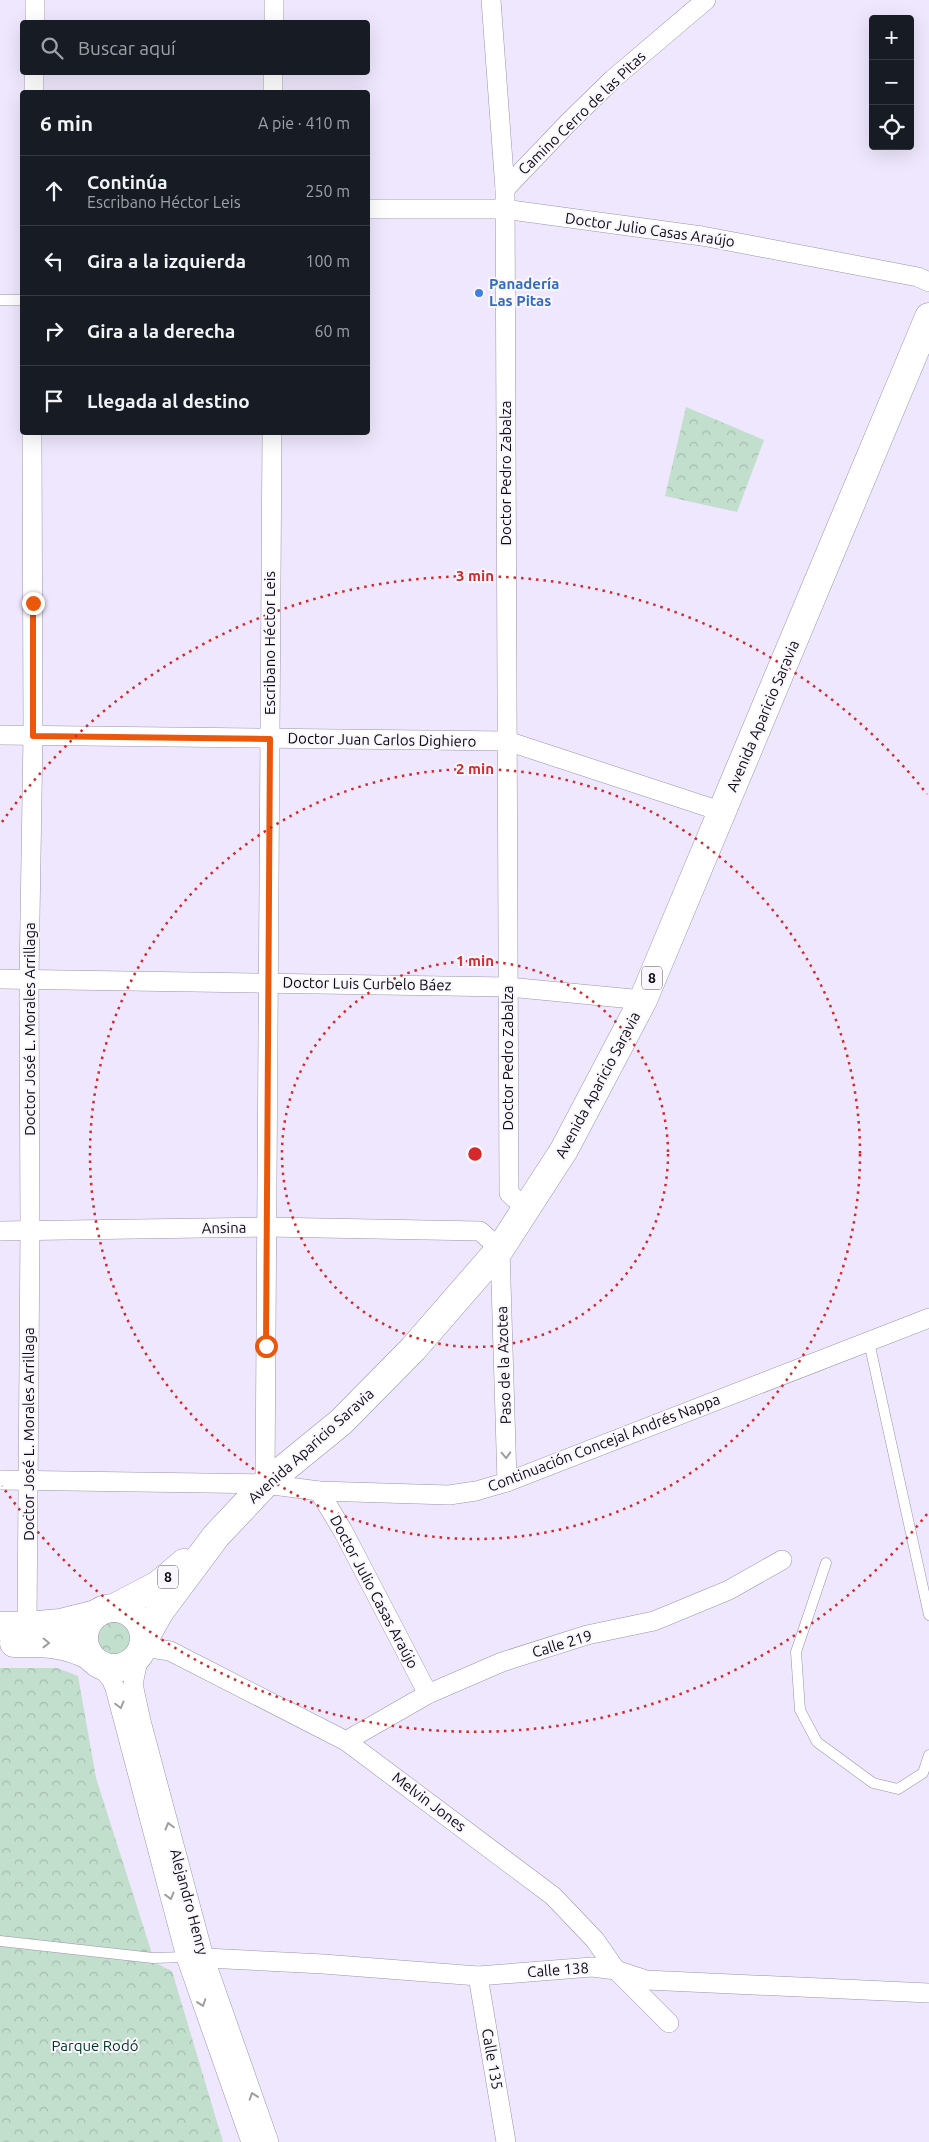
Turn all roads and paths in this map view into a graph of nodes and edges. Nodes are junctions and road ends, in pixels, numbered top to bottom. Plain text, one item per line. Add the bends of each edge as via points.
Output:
1 (35, 0) edge
2 (274, 0) edge
3 (491, 0) edge
4 (706, 0) edge
5 (35, 20) edge
6 (274, 20) edge
7 (34, 75) edge
8 (274, 75) edge
9 (34, 90) edge
10 (273, 90) edge
11 (505, 189) junction
12 (370, 209) edge
13 (504, 209) junction
14 (929, 282) edge
15 (0, 300) edge
16 (20, 300) edge
17 (929, 317) edge
18 (32, 435) edge
19 (272, 435) edge
20 (0, 735) edge
21 (33, 736) junction
22 (270, 739) junction
23 (507, 742) junction
24 (723, 812) junction
25 (0, 979) edge
26 (29, 979) junction
27 (268, 983) junction
28 (508, 987) junction
29 (643, 1000) junction
30 (526, 1209) junction
31 (266, 1227) junction
32 (30, 1230) junction
33 (0, 1231) edge
34 (500, 1249) junction
35 (929, 1318) edge
36 (869, 1342) junction
37 (0, 1480) edge
38 (28, 1480) junction
39 (507, 1482) junction
40 (265, 1484) junction
41 (319, 1491) junction
42 (216, 1536) junction
43 (782, 1560) dead end
44 (826, 1563) dead end
45 (105, 1611) junction
46 (929, 1615) edge
47 (0, 1626) edge
48 (27, 1626) junction
49 (0, 1644) edge
50 (143, 1647) junction
51 (93, 1660) junction
52 (428, 1694) junction
53 (346, 1740) junction
54 (929, 1755) edge
55 (0, 1941) edge
56 (195, 1957) junction
57 (616, 1970) junction
58 (478, 1976) junction
59 (929, 1992) edge
60 (669, 2023) dead end
61 (251, 2142) edge
62 (269, 2142) edge
63 (506, 2142) edge

1 - 5 street
2 - 6 street
3 - 11 street, Doctor Pedro Zabalza
4 - 11 street, Camino Cerro de las Pitas via 613,79
7 - 9 street
8 - 10 street
11 - 13 street, Doctor Pedro Zabalza
12 - 13 street, Doctor Julio Casas Araújo
13 - 14 street, Doctor Julio Casas Araújo via 702,236 918,277
13 - 23 street, Doctor Pedro Zabalza
15 - 16 lane
17 - 24 highway, Avenida Aparicio Saravia / 8
18 - 21 street, Doctor José L. Morales Arrillaga
19 - 22 street, Escribano Héctor Leis
20 - 21 street, Doctor Juan Carlos Dighiero
21 - 22 street, Doctor Juan Carlos Dighiero
21 - 26 street, Doctor José L. Morales Arrillaga
22 - 23 street, Doctor Juan Carlos Dighiero
22 - 27 street, Escribano Héctor Leis
23 - 24 street, Doctor Juan Carlos Dighiero
23 - 28 street, Doctor Pedro Zabalza
24 - 29 highway, Avenida Aparicio Saravia / 8
25 - 26 street, Doctor Luis Curbelo Báez
26 - 27 street, Doctor Luis Curbelo Báez
26 - 32 street, Doctor José L. Morales Arrillaga
27 - 28 street, Doctor Luis Curbelo Báez
27 - 31 street, Escribano Héctor Leis
28 - 29 street, Doctor Luis Curbelo Báez
28 - 30 street, Doctor Pedro Zabalza via 508,1193
29 - 30 highway, Avenida Aparicio Saravia / 8 via 564,1150
30 - 34 highway, Avenida Aparicio Saravia / 8
31 - 32 street, Ansina
31 - 34 street, Ansina via 480,1230
31 - 40 street, Escribano Héctor Leis
32 - 33 street, Ansina
32 - 38 street, Doctor José L. Morales Arrillaga
34 -> 39 street, Paso de la Azotea
34 - 40 highway, Avenida Aparicio Saravia / 8 via 413,1350 341,1422
35 - 36 street, Continuación Concejal Andrés Nappa
36 - 39 street, Continuación Concejal Andrés Nappa
36 - 46 lane
37 - 38 street, Continuación Concejal Andrés Nappa
38 - 40 street, Continuación Concejal Andrés Nappa
38 - 48 street, Doctor José L. Morales Arrillaga
39 - 41 street, Continuación Concejal Andrés Nappa via 450,1495
40 - 41 street, Continuación Concejal Andrés Nappa
40 - 42 highway, Avenida Aparicio Saravia / 8
41 - 52 street, Doctor Julio Casas Araújo
42 - 45 highway, Avenida Aparicio Saravia / 8 via 158,1585
42 - 50 highway, Avenida Aparicio Saravia / 8 via 160,1611
43 - 52 street, Calle 219 via 729,1590 654,1621 588,1635 502,1662
44 - 54 lane via 796,1652 800,1710 812,1734 817,1742 873,1784 898,1789 923,1773
45 - 48 highway, 8 via 60,1623
45 - 50 highway via 132,1613 144,1628
45 - 51 highway via 90,1620 84,1638
47 - 48 highway, 8
49 -> 51 highway via 54,1643 77,1649
50 - 51 highway via 124,1667 105,1667
50 - 53 street, Melvin Jones via 170,1651
56 -> 50 street, Alejandro Henry via 134,1684
51 -> 56 street, Alejandro Henry via 115,1688
52 - 53 street, Calle 219
53 - 57 street, Melvin Jones via 553,1896 595,1940
55 - 56 lane via 153,1958
56 - 58 street, Calle 138
56 -> 61 street, Alejandro Henry
62 -> 56 street, Alejandro Henry
57 - 58 street, Calle 138 via 592,1967
57 - 59 street, Calle 138 via 646,1980
57 - 60 street, Melvin Jones
58 - 63 street, Calle 135

